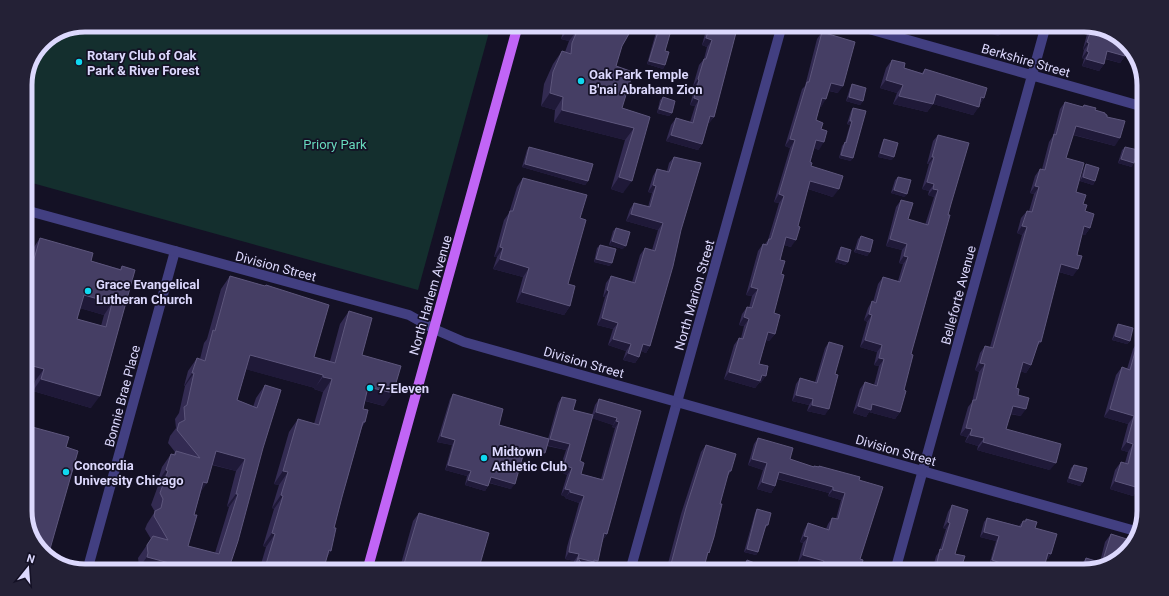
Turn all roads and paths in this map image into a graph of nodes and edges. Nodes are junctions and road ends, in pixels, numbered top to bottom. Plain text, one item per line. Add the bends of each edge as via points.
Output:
1 (516, 32) edge
2 (780, 32) edge
3 (880, 32) edge
4 (1044, 32) edge
5 (1032, 75) junction
6 (1137, 105) edge
7 (32, 212) edge
8 (175, 251) junction
9 (434, 329) junction
10 (677, 402) junction
11 (922, 471) junction
12 (1133, 530) edge
13 (89, 564) edge
14 (369, 564) edge
15 (632, 564) edge
16 (897, 564) edge

1 - 9 main road, North Harlem Avenue
2 - 10 street, North Marion Street
3 - 5 street, Berkshire Street
4 - 5 street, Belleforte Avenue
5 - 6 street, Berkshire Street
5 - 11 street, Belleforte Avenue
7 - 8 street, Division Street
8 - 9 street, Division Street via 409,315
8 - 13 street, Bonnie Brae Place
9 - 10 street, Division Street via 464,342
9 - 14 main road, North Harlem Avenue
10 - 11 street, Division Street
10 - 15 street, North Marion Street
11 - 12 street, Division Street
11 - 16 street, Belleforte Avenue

